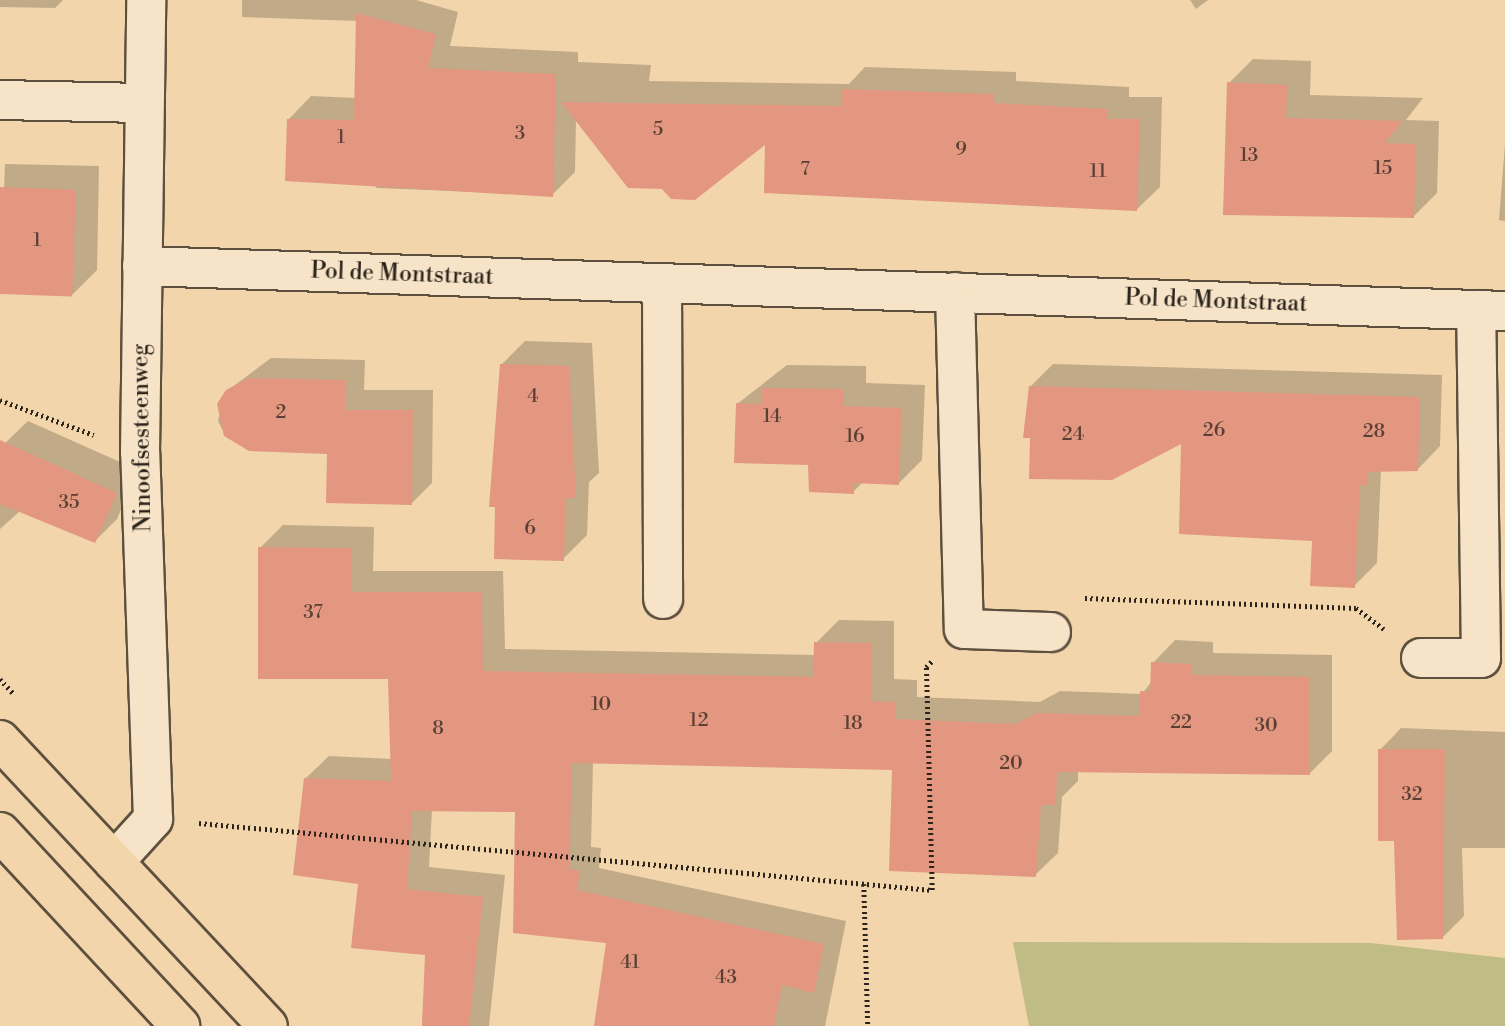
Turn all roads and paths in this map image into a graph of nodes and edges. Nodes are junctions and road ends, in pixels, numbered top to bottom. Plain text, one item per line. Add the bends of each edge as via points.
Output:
1 (146, 0) edge
2 (0, 100) edge
3 (144, 103) junction
4 (142, 266) junction
5 (662, 283) junction
6 (955, 292) junction
7 (1491, 310) edge
8 (0, 400) edge
9 (140, 452) junction
10 (663, 599) dead end
11 (964, 629) junction
12 (1051, 632) joint
13 (1421, 657) joint
14 (0, 740) edge
15 (153, 819) junction
16 (0, 832) edge
17 (114, 862) junction
18 (864, 884) junction
19 (178, 1025) edge
20 (268, 1026) edge
21 (868, 1026) edge

1 - 3 street, Ninoofsesteenweg
2 - 3 street
3 - 4 street, Ninoofsesteenweg
4 - 5 street, Pol de Montstraat
4 - 9 street, Ninoofsesteenweg
5 - 6 street, Pol de Montstraat
5 - 10 street
6 - 7 street, Pol de Montstraat
6 - 11 street
7 - 13 street, Pol de Montstraat via 1481,658
8 - 9 path
9 - 15 street, Ninoofsesteenweg
11 - 12 street
11 - 18 path via 926,667 933,890
12 - 13 path via 1085,597 1356,608
14 - 17 main road
15 - 17 street
15 - 18 path
16 - 19 main road
17 - 20 main road
18 - 21 path

